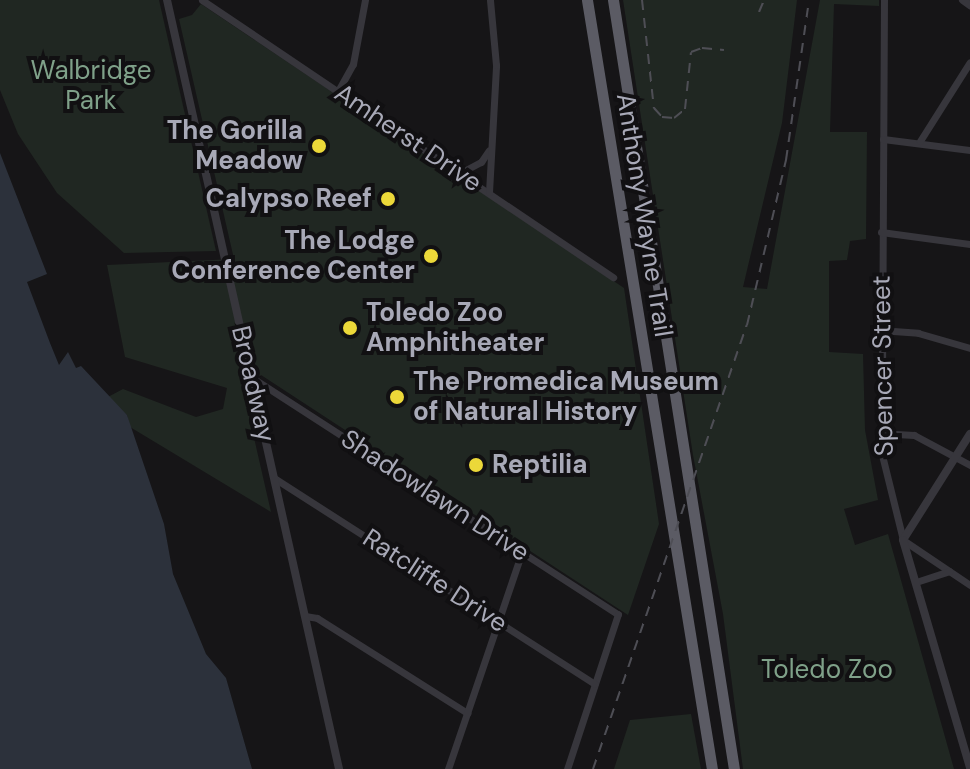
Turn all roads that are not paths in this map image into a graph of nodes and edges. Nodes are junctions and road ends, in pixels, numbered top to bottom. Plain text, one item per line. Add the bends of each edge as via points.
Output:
1 (167, 0) edge
2 (202, 0) edge
3 (365, 0) edge
4 (490, 0) edge
5 (587, 0) edge
6 (613, 0) edge
7 (884, 0) edge
8 (963, 0) edge
9 (970, 5) edge
10 (970, 62) edge
11 (338, 91) junction
12 (883, 139) junction
13 (920, 141) junction
14 (490, 149) junction
15 (970, 150) edge
16 (460, 173) junction
17 (489, 192) junction
18 (881, 232) junction
19 (970, 244) edge
20 (613, 277) dead end
21 (879, 330) junction
22 (970, 348) edge
23 (251, 377) junction
24 (878, 433) junction
25 (970, 434) edge
26 (956, 456) junction
27 (970, 465) edge
28 (274, 478) junction
29 (903, 540) junction
30 (522, 552) junction
31 (949, 571) junction
32 (916, 582) junction
33 (970, 585) edge
34 (305, 616) junction
35 (498, 623) junction
36 (595, 684) junction
37 (467, 713) junction
38 (966, 739) edge
39 (970, 768) edge
40 (339, 769) edge
41 (448, 769) edge
42 (567, 769) edge
43 (712, 769) edge
44 (734, 769) edge

1 - 23 street, Broadway
2 - 11 street, Amherst Drive
3 - 11 street via 353,64
4 - 14 street via 496,65
5 - 43 highway, Anthony Wayne Trail
6 - 44 highway, Anthony Wayne Trail
7 - 12 street, Spencer Street
8 - 9 street
10 - 13 street
11 - 16 street, Amherst Drive
12 - 13 street
12 - 18 street, Spencer Street
13 - 15 street
14 - 16 street via 481,162
14 - 17 street
16 - 17 street, Amherst Drive
17 - 20 street, Amherst Drive
18 - 19 street
18 - 21 street, Spencer Street
21 - 22 street via 918,333
21 - 24 street, Spencer Street
23 - 28 street, Broadway
23 - 30 street, Shadowlawn Drive
24 - 26 street via 914,435
24 - 29 street, Spencer Street
25 - 26 street
26 - 27 street
26 - 29 street
28 - 34 street, Broadway
28 - 35 street, Ratcliffe Drive
29 - 31 street
29 - 32 street, Spencer Street
30 - 35 street
30 - 36 street, Shadowlawn Drive via 618,614
31 - 32 street
31 - 33 street
32 - 38 street, Spencer Street
34 - 37 street via 317,618
34 - 40 street, Broadway
35 - 36 street, Ratcliffe Drive
35 - 37 street
36 - 42 street
37 - 41 street
38 - 39 street, Spencer Street

